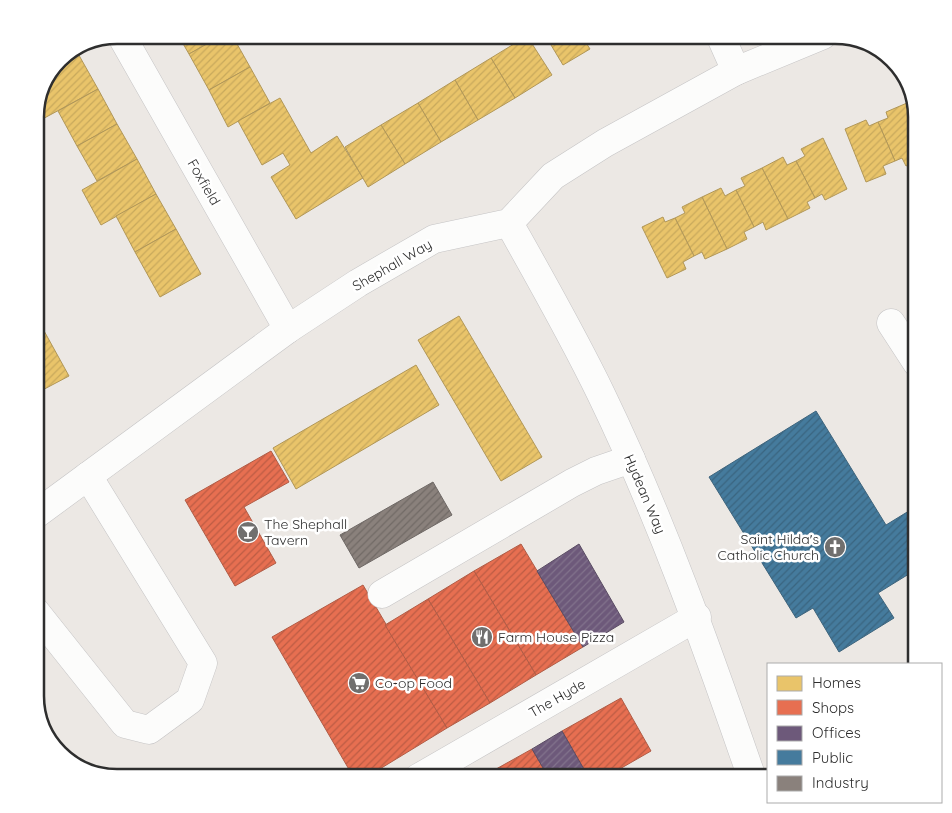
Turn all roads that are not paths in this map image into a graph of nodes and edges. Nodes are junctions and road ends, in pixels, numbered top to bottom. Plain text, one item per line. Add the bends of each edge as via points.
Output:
1 (125, 44) edge
2 (724, 44) edge
3 (802, 44) edge
4 (736, 71) junction
5 (509, 224) junction
6 (891, 323) dead end
7 (288, 329) junction
8 (908, 349) edge
9 (631, 460) junction
10 (88, 476) junction
11 (44, 509) edge
12 (382, 594) dead end
13 (696, 617) junction
14 (44, 622) edge
15 (434, 769) edge
16 (756, 769) edge

1 - 7 street, Foxfield
2 - 4 street
3 - 4 street
4 - 5 street via 605,143 553,176
5 - 7 street, Shephall Way via 434,239
5 - 9 street, Hydean Way via 601,393
6 - 8 street
7 - 10 street, Shephall Way
9 - 12 street via 572,484
9 - 13 street, Hydean Way
10 - 11 street, Shephall Way
10 - 14 street via 203,663 190,700 150,730 125,724
13 - 15 street, The Hyde
13 - 16 street, Hydean Way

